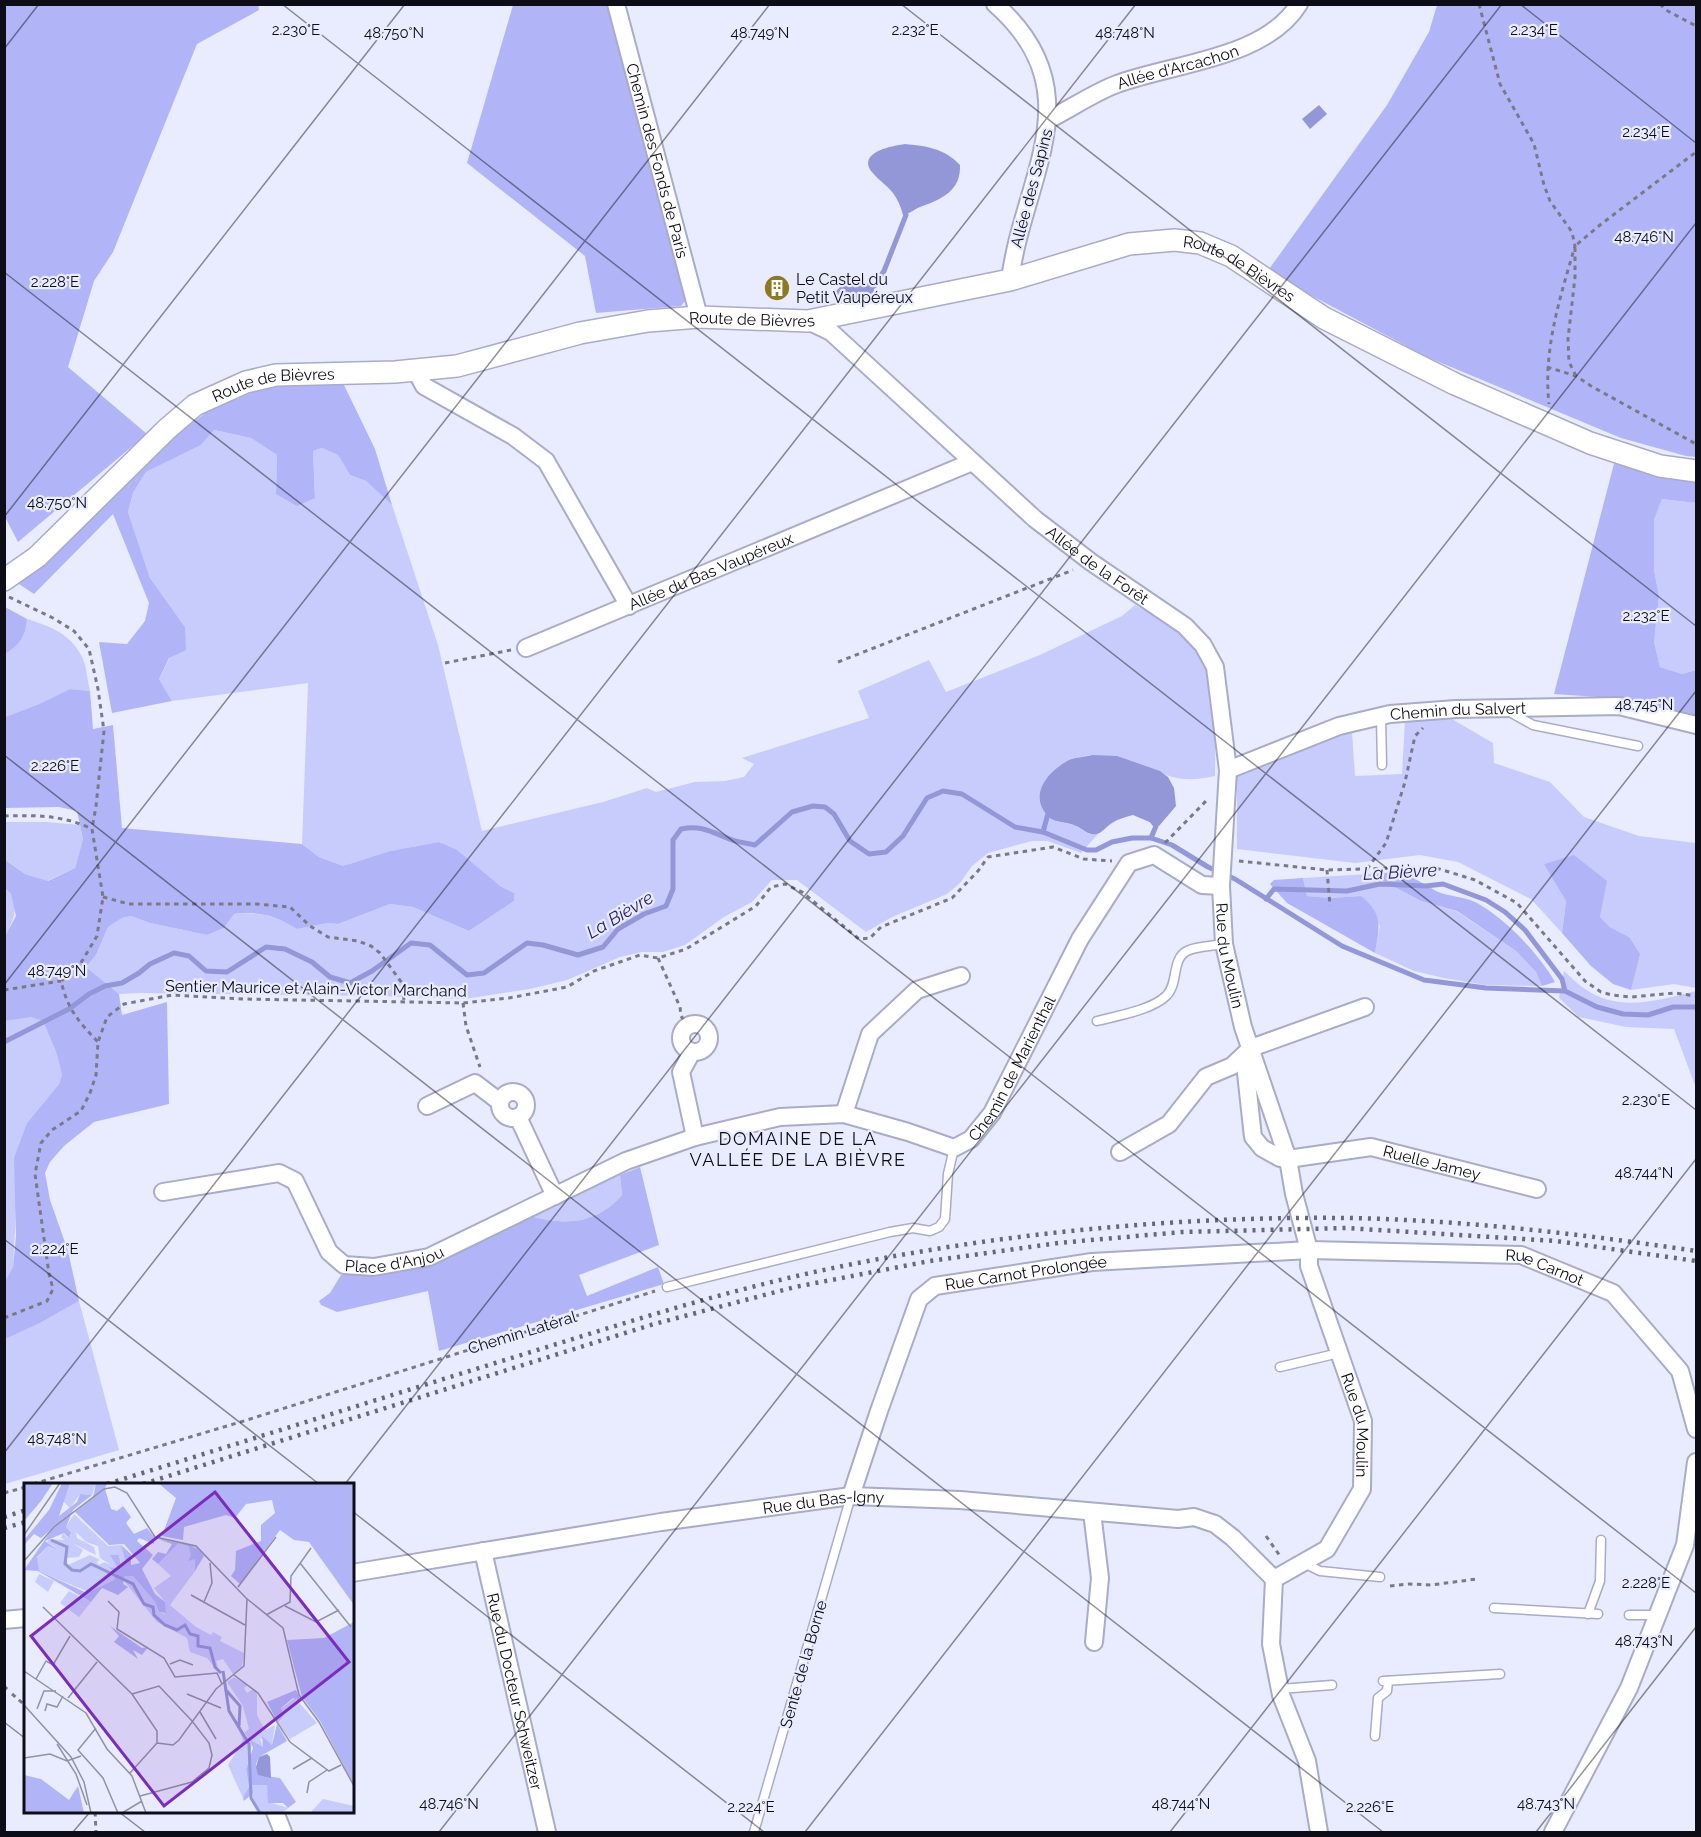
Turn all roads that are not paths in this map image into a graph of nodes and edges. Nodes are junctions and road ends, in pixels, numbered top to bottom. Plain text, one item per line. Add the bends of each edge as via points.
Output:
1 (616, 4) edge
2 (995, 4) edge
3 (1299, 4) edge
4 (1048, 120) junction
5 (1010, 280) junction
6 (699, 317) junction
7 (808, 321) junction
8 (416, 371) junction
9 (972, 462) junction
10 (1696, 471) edge
11 (4, 580) edge
12 (629, 606) junction
13 (526, 648) road end
14 (1503, 708) junction
15 (1381, 717) junction
16 (1696, 725) edge
17 (1638, 746) dead end
18 (1382, 765) dead end
19 (1228, 770) junction
20 (1221, 886) junction
21 (1224, 944) junction
22 (961, 976) dead end
23 (1365, 1007) dead end
24 (1097, 1021) dead end
25 (688, 1026) road end
26 (1247, 1051) junction
27 (427, 1106) dead end
28 (844, 1114) junction
29 (695, 1137) junction
30 (954, 1148) junction
31 (1120, 1152) dead end
32 (1288, 1160) junction
33 (1537, 1189) dead end
34 (163, 1191) dead end
35 (555, 1196) junction
36 (1309, 1250) junction
37 (667, 1287) road end
38 (1339, 1353) junction
39 (1280, 1367) dead end
40 (1696, 1429) edge
41 (1696, 1462) edge
42 (852, 1496) junction
43 (1092, 1512) junction
44 (1600, 1540) dead end
45 (483, 1551) junction
46 (1303, 1563) junction
47 (354, 1573) edge
48 (1280, 1576) junction
49 (1380, 1577) road end
50 (1494, 1608) dead end
51 (1588, 1614) junction
52 (1598, 1614) dead end
53 (1629, 1615) dead end
54 (1658, 1615) junction
55 (24, 1618) edge
56 (4, 1620) edge
57 (1094, 1642) dead end
58 (1500, 1674) dead end
59 (1332, 1685) dead end
60 (1280, 1689) junction
61 (1375, 1736) dead end
62 (275, 1813) edge
63 (283, 1833) edge
64 (547, 1833) edge
65 (754, 1833) edge
66 (1319, 1833) edge
67 (1553, 1833) edge

1 - 6 street, Chemin des Fonds de Paris
2 - 4 street, Allée des Sapins via 1032,49 1048,96
3 - 4 street, Allée d'Arcachon via 1280,25 1241,48 1119,83
4 - 5 street, Allée des Sapins via 1045,147 1013,254
5 - 7 street, Route de Bièvres
5 - 10 street, Route de Bièvres via 1129,244 1175,240 1200,243 1231,256 1324,318 1455,384 1590,443 1660,466
6 - 7 street, Route de Bièvres
6 - 8 street, Route de Bièvres via 580,333 457,366
7 - 9 street, Allée de la Forêt via 831,332
8 - 11 street, Route de Bièvres via 276,375 246,382 195,405 38,557
8 - 12 street via 424,386 513,436 546,461
9 - 12 street, Allée du Bas Vaupéreux
9 - 19 street, Allée de la Forêt via 1035,519 1185,626 1203,645 1215,667
12 - 13 street, Allée du Bas Vaupéreux
14 - 15 street, Chemin du Salvert
14 - 16 street, Chemin du Salvert via 1619,706
14 - 17 lane via 1533,725
15 - 18 lane
15 - 19 street, Chemin du Salvert via 1339,726
19 - 20 street, Allée de la Forêt
20 - 21 street, Rue du Moulin
20 - 30 street, Chemin de Marienthal via 1202,885 1154,855 1129,863 1080,939 992,1113 971,1139
21 - 24 lane via 1188,951 1179,958 1168,995 1155,1005
21 - 26 street, Rue du Moulin
22 - 28 street via 917,990 870,1034
23 - 26 street
25 - 29 street via 682,1033 682,1043 692,1052 681,1072
26 - 31 street via 1232,1066 1206,1077 1169,1124
26 - 32 street, Rue du Moulin
26 - 32 street, Rue du Moulin via 1253,1137 1262,1148
27 - 35 street via 475,1083 500,1102 506,1116 518,1117
28 - 29 street, Chemin de Marienthal via 780,1117
28 - 30 street, Chemin de Marienthal
29 - 35 street, Chemin de Marienthal via 626,1161
30 - 37 lane via 945,1219 939,1227 930,1231 913,1228 890,1232
32 - 33 street, Ruelle Jamey via 1371,1147
32 - 36 street, Rue du Moulin
34 - 35 street, Place d'Anjou via 279,1173 295,1181 329,1252 344,1265 374,1267 429,1257
36 - 38 street, Rue du Moulin via 1309,1266
36 - 40 street, Rue Carnot via 1521,1255 1613,1293 1680,1371
36 - 42 street, Rue Carnot Prolongée via 1092,1262 935,1286 919,1299
38 - 39 lane
38 - 46 street, Rue du Moulin via 1363,1421 1362,1489 1327,1549
41 - 54 street via 1685,1545
42 - 43 street, Rue du Bas-Igny via 960,1500
42 - 45 street, Rue du Bas-Igny
42 - 65 lane, Sente de la Borne
43 - 48 street, Rue du Bas-Igny via 1194,1517 1215,1524
43 - 57 street via 1100,1578
44 - 51 lane via 1600,1581
45 - 47 street, Rue du Bas-Igny
45 - 64 street, Rue du Docteur Schweitzer
46 - 48 street, Rue du Moulin
46 - 49 lane via 1320,1571
48 - 60 street via 1271,1644
50 - 51 lane
51 - 52 lane
53 - 54 lane
54 - 67 street via 1629,1688
55 - 56 street
58 - 61 lane via 1385,1681 1388,1691 1378,1698
59 - 60 lane
60 - 66 street via 1306,1761
62 - 63 street

